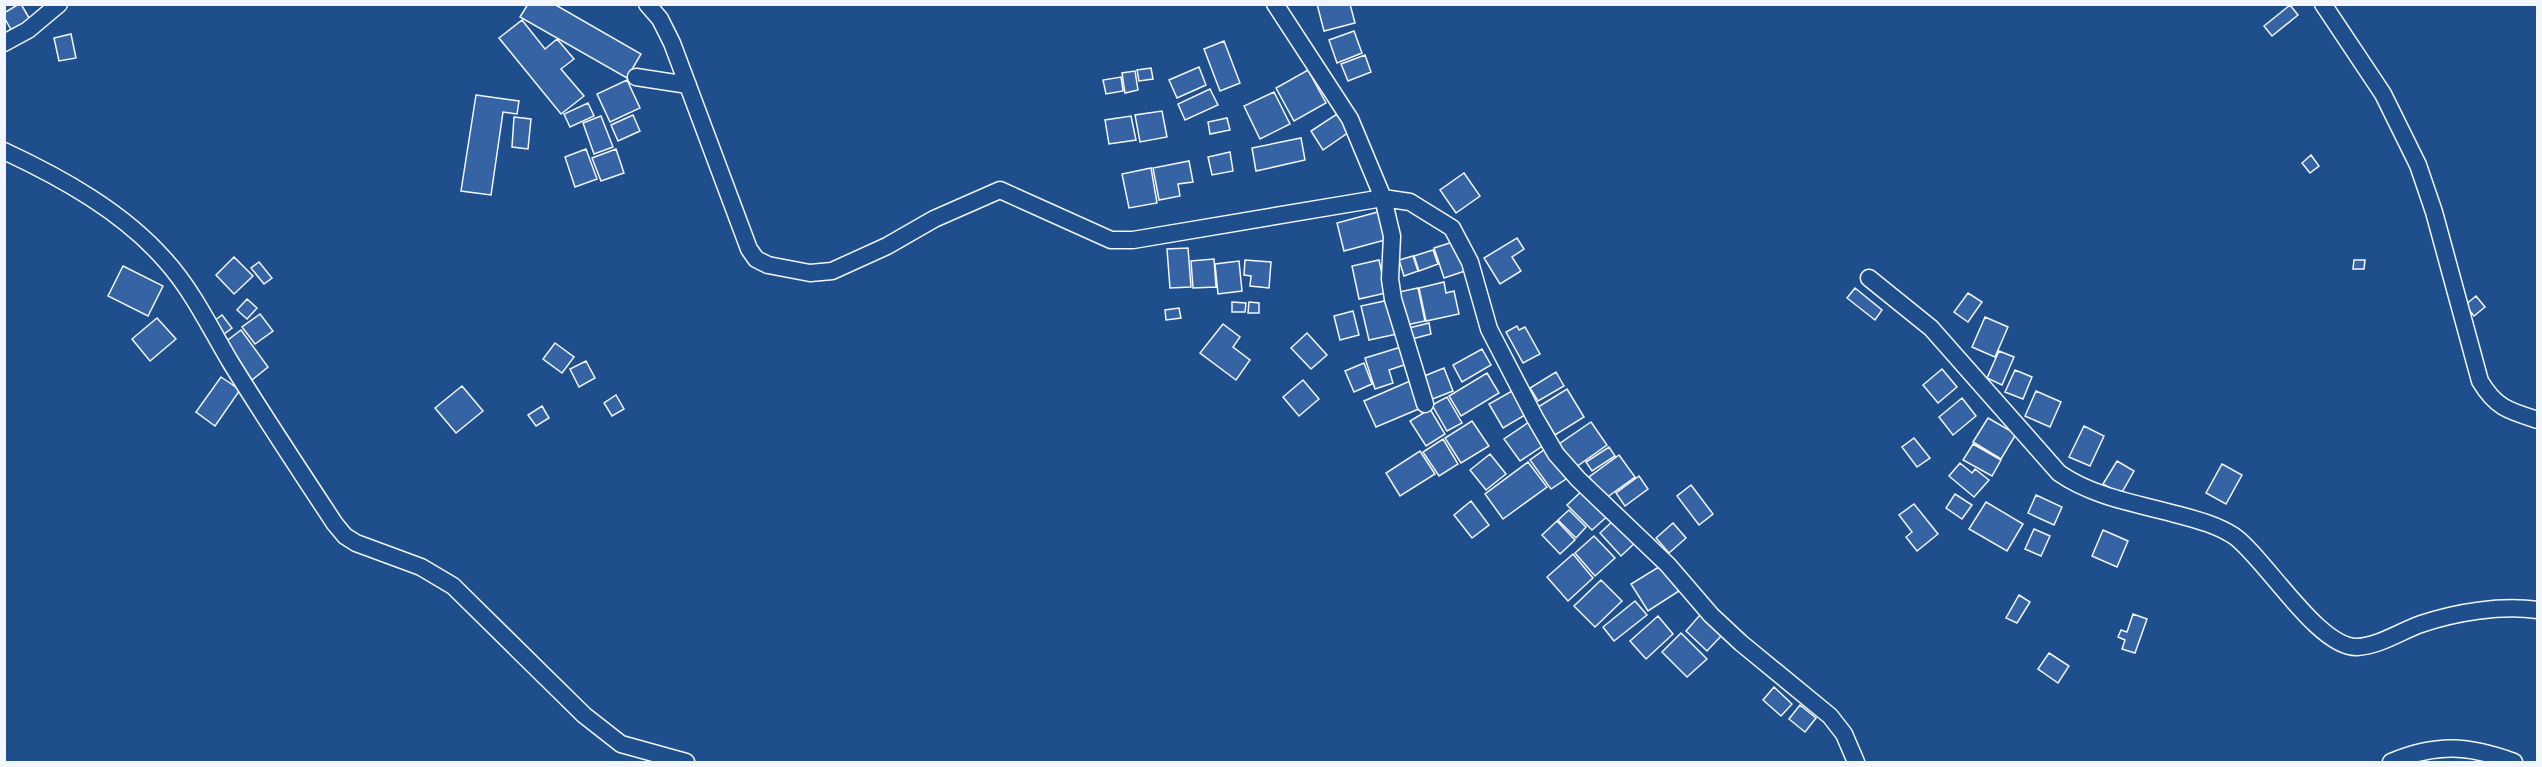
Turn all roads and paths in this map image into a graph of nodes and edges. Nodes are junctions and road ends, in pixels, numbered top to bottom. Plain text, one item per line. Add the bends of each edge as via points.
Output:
1 (59, 4) edge
2 (647, 4) edge
3 (1275, 4) edge
4 (2323, 4) edge
5 (4, 43) edge
6 (636, 77) dead end
7 (688, 85) junction
8 (4, 151) edge
9 (1383, 198) junction
10 (1869, 278) dead end
11 (1425, 404) dead end
12 (2538, 420) edge
13 (2538, 610) edge
14 (686, 762) edge
15 (1856, 762) edge
16 (2391, 762) edge
17 (2514, 762) edge

1 - 5 street via 28,30
2 - 7 street via 660,19
3 - 9 street via 1350,119
4 - 12 street via 2383,94 2418,165 2480,381 2494,403
6 - 7 street
7 - 9 street via 749,249 756,259 768,265 810,273 832,271 1000,190 1111,240 1132,240
8 - 14 street via 61,180 125,223 164,259 196,301 237,373 345,536 421,567 453,586 584,715 621,744
9 - 11 street via 1392,236 1393,299
9 - 15 street via 1410,202 1452,228 1470,262 1489,329 1556,454 1668,565 1719,622 1830,716 1844,734
10 - 13 street via 1931,328 2059,473 2084,488 2202,521 2234,537 2330,637 2355,647 2468,613 2517,607
16 - 17 street via 2438,747 2489,753

